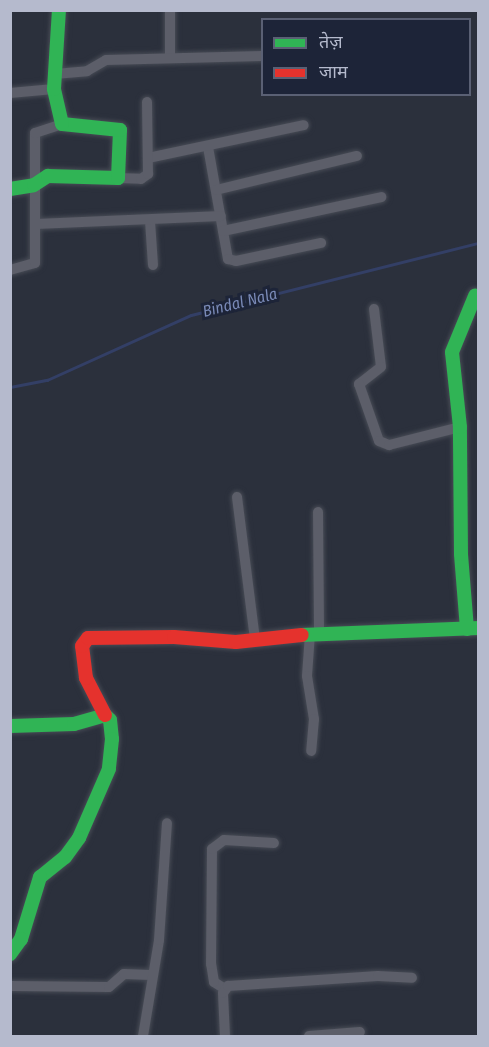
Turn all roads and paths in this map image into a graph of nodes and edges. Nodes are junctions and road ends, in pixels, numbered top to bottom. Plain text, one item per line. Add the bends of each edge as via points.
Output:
1 (59, 10) edge
2 (170, 10) edge
3 (170, 56) junction
4 (261, 56) edge
5 (55, 74) junction
6 (54, 89) junction
7 (10, 93) edge
8 (147, 102) dead end
9 (62, 124) junction
10 (304, 125) dead end
11 (208, 147) junction
12 (357, 156) dead end
13 (148, 158) junction
14 (118, 178) junction
15 (34, 184) junction
16 (10, 189) edge
17 (216, 190) junction
18 (381, 197) dead end
19 (221, 216) junction
20 (150, 221) junction
21 (36, 224) junction
22 (223, 231) junction
23 (321, 243) dead end
24 (153, 265) dead end
25 (10, 270) edge
26 (475, 296) dead end
27 (374, 309) dead end
28 (460, 427) junction
29 (237, 497) dead end
30 (318, 512) dead end
31 (473, 628) edge
32 (314, 634) junction
33 (255, 640) junction
34 (105, 715) junction
35 (10, 726) edge
36 (311, 751) dead end
37 (166, 823) dead end
38 (274, 843) dead end
39 (10, 954) edge
40 (151, 975) junction
41 (412, 978) dead end
42 (10, 986) edge
43 (225, 988) junction
44 (360, 1032) dead end
45 (348, 1035) edge
46 (143, 1036) edge
47 (225, 1036) edge
48 (309, 1036) edge

1 - 5 street
2 - 3 street
3 - 4 street
3 - 5 street via 106,60 87,71
5 - 6 street
6 - 7 street
6 - 9 street
8 - 13 street
9 - 14 street via 120,130
9 - 15 street via 35,133
10 - 11 street
11 - 13 street
11 - 17 street
12 - 17 street
13 - 14 street via 145,177
14 - 15 street via 48,176
15 - 16 street
15 - 21 street
17 - 19 street
18 - 22 street
19 - 20 street
19 - 22 street
20 - 21 street
20 - 24 street
21 - 25 street via 34,265
22 - 23 street via 227,258 233,261
26 - 28 street via 452,352
27 - 28 street via 381,367 359,384 379,441 389,445
28 - 31 street via 462,554
29 - 33 street
30 - 32 street
31 - 32 street
32 - 33 street
32 - 36 street via 307,676 314,719
33 - 34 street via 227,643 174,636 84,639 86,678
34 - 35 street via 74,724
34 - 39 street via 112,727 109,769 75,845 40,877 21,939
37 - 40 street via 159,940
38 - 43 street via 224,840 213,846 211,964 214,982
40 - 42 street via 124,974 105,987
40 - 46 street
41 - 43 street via 378,976
43 - 47 street
44 - 45 street
45 - 48 street

